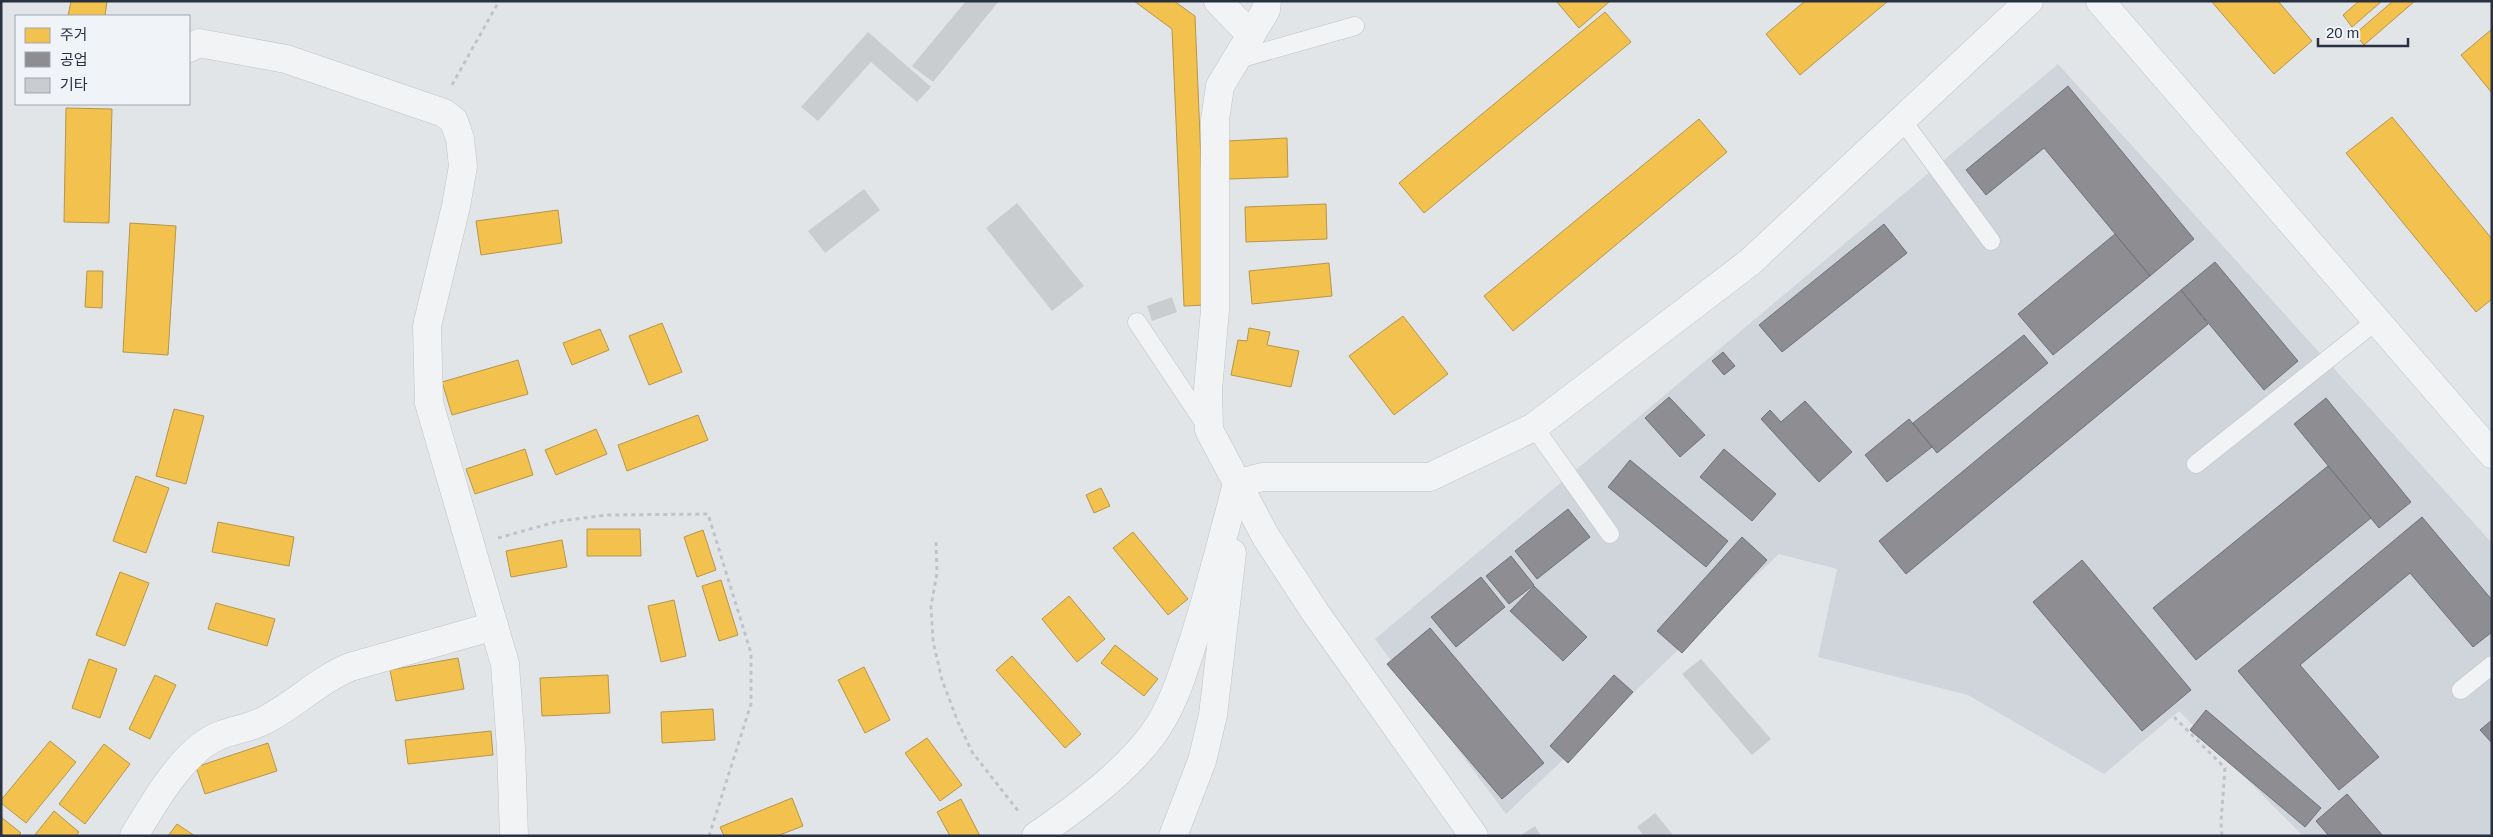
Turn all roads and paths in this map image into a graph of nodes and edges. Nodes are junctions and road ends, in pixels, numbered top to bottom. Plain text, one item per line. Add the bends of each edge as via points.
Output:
1 (499, 1) edge
2 (1218, 1) edge
3 (1267, 1) edge
4 (2029, 1) edge
5 (2100, 1) edge
6 (1355, 26) dead end
7 (1251, 35) junction
8 (190, 48) edge
9 (1235, 60) junction
10 (1902, 120) junction
11 (454, 121) junction
12 (1991, 241) dead end
13 (2376, 321) junction
14 (1137, 322) dead end
15 (1534, 427) junction
16 (1209, 430) junction
17 (2492, 454) edge
18 (2196, 464) dead end
19 (1237, 484) junction
20 (1610, 534) dead end
21 (936, 542) dead end
22 (471, 546) junction
23 (494, 626) junction
24 (2492, 665) edge
25 (2461, 690) dead end
26 (2174, 717) dead end
27 (1036, 835) edge
28 (134, 836) edge
29 (514, 836) edge
30 (709, 836) edge
31 (1173, 836) edge
32 (1474, 836) edge
33 (2222, 836) edge

1 - 11 path via 452,83
2 - 7 street
3 - 7 street via 1266,10
4 - 10 street
5 - 13 street
6 - 9 lane
7 - 9 street
8 - 11 street via 199,43 286,59 444,113
9 - 16 street via 1220,86 1215,120 1215,310 1208,389
10 - 12 lane
10 - 15 street via 1750,262
11 - 22 street via 463,166 427,326 426,364 429,402
13 - 17 street
13 - 18 lane
14 - 16 lane
15 - 19 street via 1430,477 1262,477
15 - 20 lane
16 - 19 street
19 - 27 street via 1197,630 1173,702 1152,735 1121,768 1073,810
19 - 31 street via 1212,715 1202,760
19 - 32 street via 1266,537 1315,612
21 - 27 path via 937,573 931,606 933,641 942,680 972,752
22 - 23 street
22 - 30 path via 559,521 607,515 708,514 751,653 751,704
23 - 28 street via 350,667 331,675 262,722 214,738 175,774
23 - 29 street via 505,664
24 - 25 lane
26 - 33 path via 2225,768

